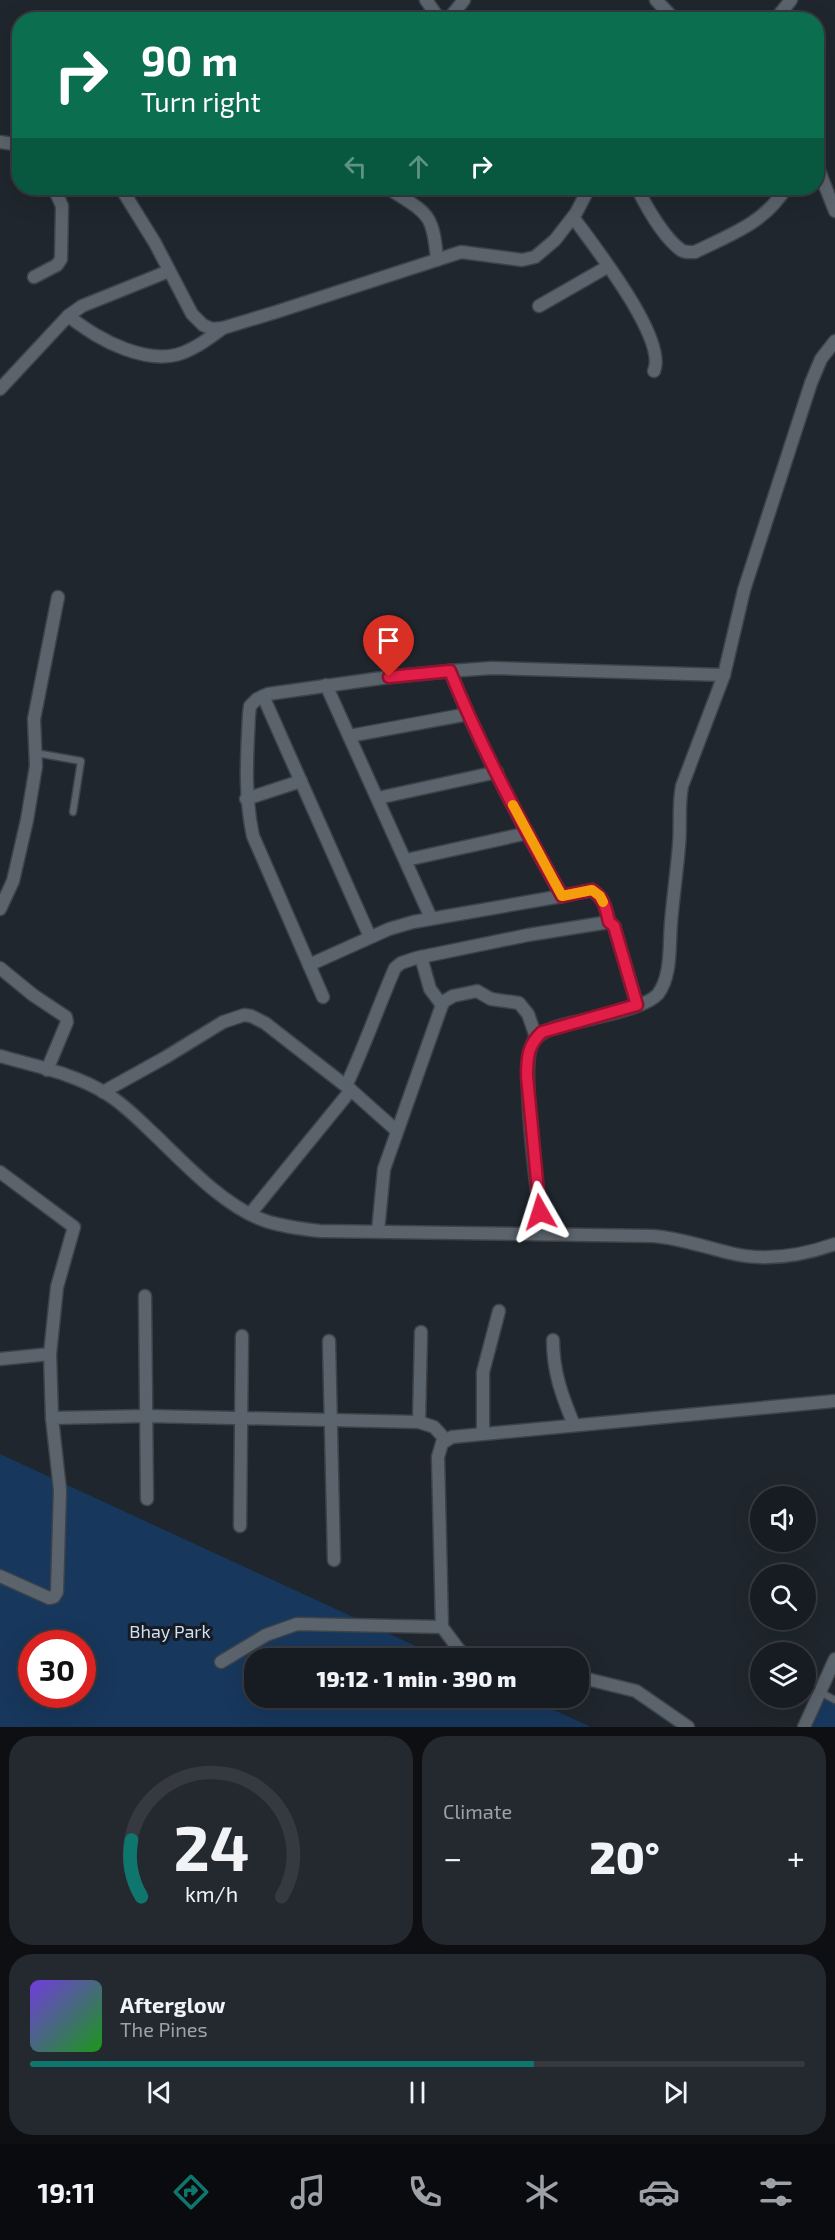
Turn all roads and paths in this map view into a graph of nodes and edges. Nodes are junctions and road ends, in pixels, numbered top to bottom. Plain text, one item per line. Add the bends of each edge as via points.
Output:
1 (464, 0) edge
2 (656, 0) edge
3 (791, 0) edge
4 (454, 12) edge
5 (667, 12) edge
6 (781, 12) edge
7 (824, 183) edge
8 (57, 195) edge
9 (125, 195) edge
10 (397, 195) edge
11 (585, 195) edge
12 (641, 195) edge
13 (781, 195) edge
14 (835, 211) edge
15 (573, 217) junction
16 (437, 260) junction
17 (607, 267) junction
18 (169, 271) junction
19 (34, 277) dead end
20 (539, 306) dead end
21 (68, 316) junction
22 (223, 328) junction
23 (835, 341) edge
24 (654, 371) dead end
25 (0, 389) edge
26 (58, 597) dead end
27 (450, 671) junction
28 (724, 675) junction
29 (326, 685) junction
30 (263, 696) junction
31 (468, 714) junction
32 (350, 736) junction
33 (36, 753) junction
34 (497, 772) junction
35 (302, 781) junction
36 (246, 798) junction
37 (378, 798) junction
38 (73, 812) dead end
39 (528, 833) junction
40 (406, 860) junction
41 (562, 896) junction
42 (0, 909) edge
43 (431, 918) junction
44 (609, 922) junction
45 (370, 937) junction
46 (421, 957) junction
47 (309, 965) junction
48 (0, 968) edge
49 (323, 997) dead end
50 (442, 1005) junction
51 (637, 1005) junction
52 (536, 1038) junction
53 (0, 1056) edge
54 (47, 1070) junction
55 (348, 1088) junction
56 (103, 1092) junction
57 (396, 1131) junction
58 (0, 1172) edge
59 (250, 1214) junction
60 (378, 1231) junction
61 (542, 1233) junction
62 (835, 1244) edge
63 (145, 1296) dead end
64 (499, 1311) dead end
65 (421, 1332) dead end
66 (242, 1336) dead end
67 (553, 1340) dead end
68 (329, 1341) dead end
69 (50, 1354) junction
70 (0, 1359) edge
71 (835, 1401) edge
72 (147, 1416) junction
73 (52, 1418) junction
74 (241, 1419) junction
75 (332, 1419) junction
76 (419, 1422) junction
77 (574, 1425) junction
78 (483, 1433) junction
79 (446, 1440) junction
80 (147, 1499) dead end
81 (240, 1526) dead end
82 (334, 1560) dead end
83 (0, 1576) edge
84 (442, 1627) junction
85 (458, 1648) edge
86 (835, 1659) edge
87 (221, 1662) dead end
88 (589, 1678) edge
89 (820, 1692) junction
90 (835, 1700) edge
91 (688, 1727) edge
92 (804, 1727) edge

1 - 4 street
2 - 5 street
3 - 6 street
7 - 14 street
8 - 19 street via 62,206 61,260
9 - 18 street
10 - 16 street via 430,219
11 - 15 street
12 - 13 street via 668,237 682,250 695,252 763,217
15 - 16 street via 549,248 529,259 461,252
15 - 17 street
16 - 22 street
17 - 20 street
17 - 24 street via 638,310 649,333 657,356
18 - 21 street via 99,298
18 - 22 street via 192,314 203,325
21 - 22 street via 102,340 148,358 181,354
21 - 25 street
23 - 28 street via 821,359 811,383 777,483 744,590
26 - 33 street via 34,719
27 - 28 street via 492,668
27 - 29 street
27 - 31 street
28 - 51 street via 682,786 665,976 658,994
29 - 30 street
29 - 32 street
30 - 35 street
30 - 36 street via 250,706
31 - 32 street
31 - 34 street
32 - 37 street
33 - 38 lane via 80,760
33 - 42 street via 20,857
34 - 37 street
34 - 39 street
35 - 36 street
35 - 45 street
36 - 47 street via 253,836
37 - 40 street
39 - 40 street
39 - 41 street
40 - 43 street
41 - 43 street
41 - 44 street via 592,890 606,906
43 - 45 street
44 - 46 street
44 - 51 street via 614,926
45 - 47 street
46 - 50 street via 430,989
46 - 55 street via 395,968
47 - 49 street
48 - 54 street via 66,1017
50 - 52 street via 453,996 477,992 491,999 519,1003 528,1014
50 - 57 street
51 - 52 street via 542,1032
52 - 61 street via 529,1049 527,1076
53 - 54 street
54 - 56 street
55 - 56 street via 265,1023 244,1015 223,1022
55 - 57 street
55 - 59 street
56 - 59 street via 131,1112 193,1171
57 - 60 street via 384,1169
58 - 69 street via 74,1227 57,1281
59 - 60 street via 289,1227
60 - 61 street
61 - 62 street via 669,1238 761,1258 807,1253
63 - 72 street
64 - 78 street via 483,1372
65 - 76 street
66 - 74 street
67 - 77 street via 557,1383
68 - 75 street
69 - 70 street
69 - 73 street
71 - 77 street
72 - 73 street
72 - 74 street
72 - 80 street
73 - 83 street via 60,1490 57,1592 49,1598
74 - 75 street
74 - 81 street
75 - 76 street
75 - 82 street
76 - 79 street via 434,1427
77 - 78 street
78 - 79 street
79 - 84 street via 440,1447 438,1468
84 - 85 street
84 - 87 street via 297,1624 266,1635
86 - 89 street
88 - 91 street via 636,1691
89 - 90 lane
89 - 92 street

